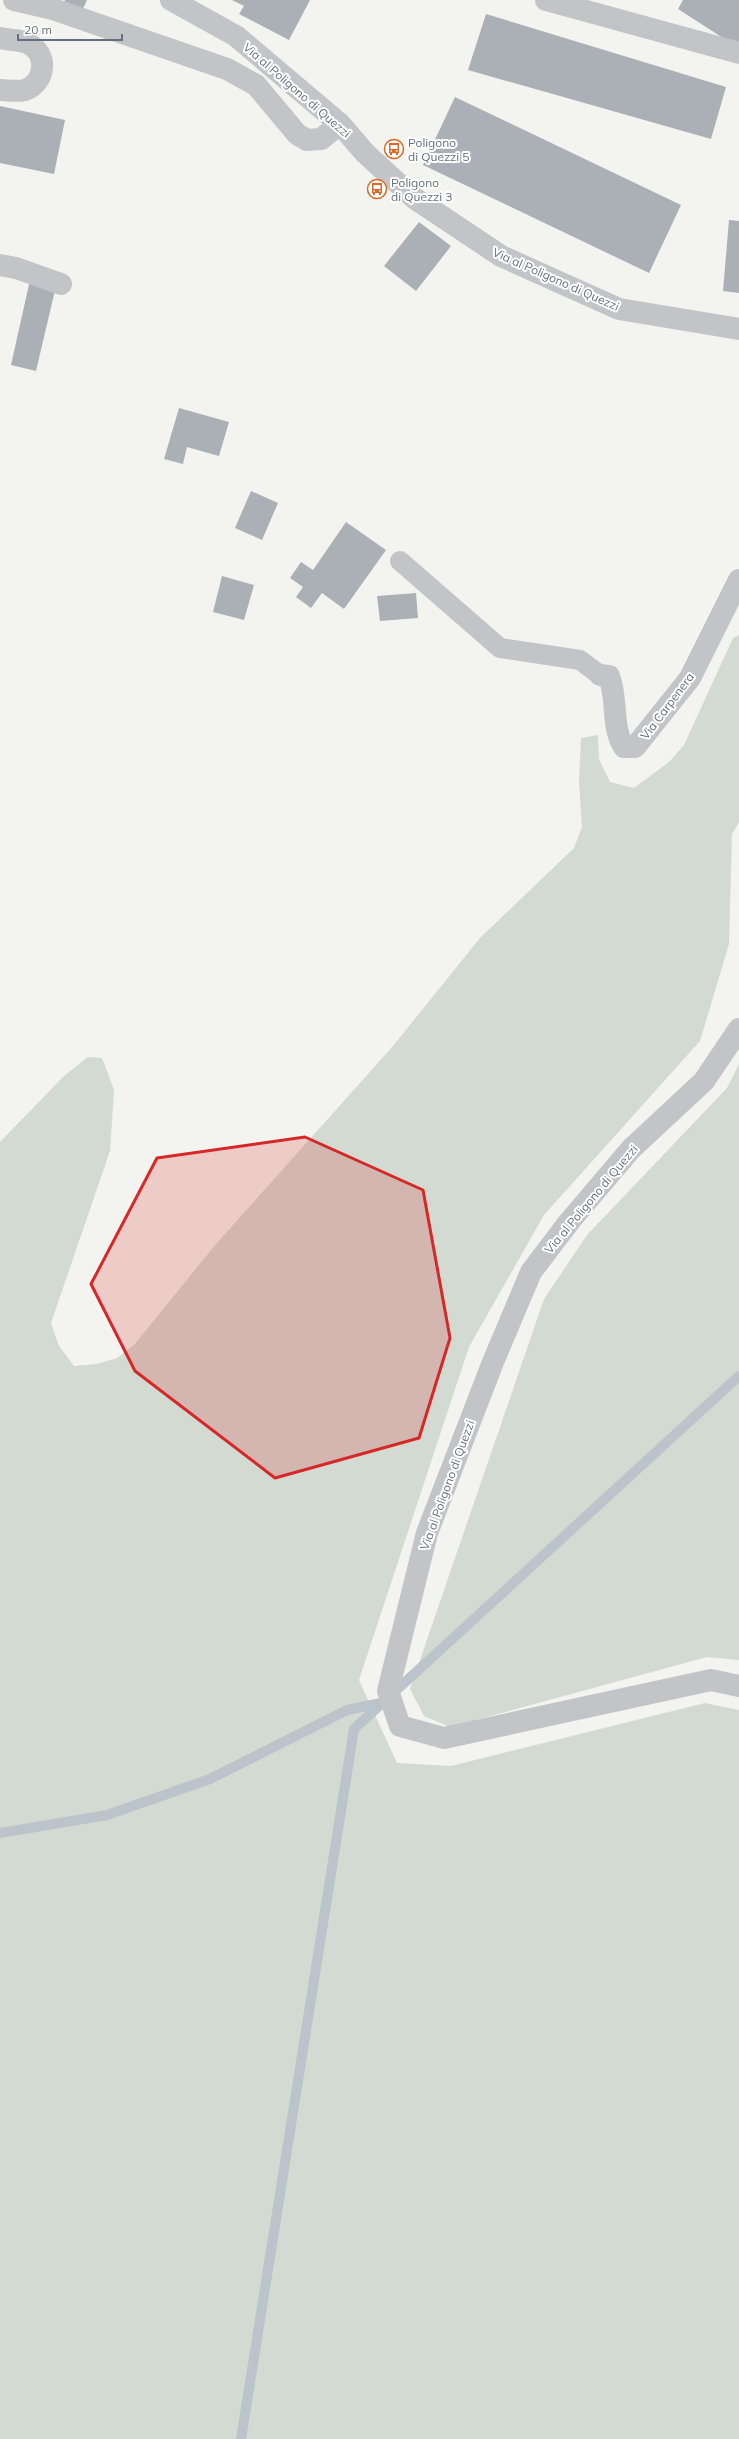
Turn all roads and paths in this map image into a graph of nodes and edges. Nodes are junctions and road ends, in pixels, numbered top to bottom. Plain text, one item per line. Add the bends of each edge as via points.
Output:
1 (14, 0) edge
2 (172, 0) edge
3 (549, 0) edge
4 (0, 38) edge
5 (739, 53) edge
6 (0, 90) edge
7 (340, 124) junction
8 (0, 265) edge
9 (61, 284) dead end
10 (739, 329) edge
11 (400, 561) dead end
12 (739, 580) edge
13 (600, 675) joint
14 (739, 1029) edge
15 (739, 1686) edge

1 - 7 street via 53,9 227,69 256,85 297,134 307,140 321,139
2 - 7 street, Via al Poligono di Quezzi via 236,36
3 - 5 street
4 - 6 street via 26,42 33,46 39,53 42,64 41,77 36,84 23,90
7 - 10 street, Via al Poligono di Quezzi via 365,153 414,198 501,256 619,308
8 - 9 street
11 - 13 lane via 500,648 580,660
12 - 13 street, Via Carpenera via 690,678 636,747 624,748 619,739 612,686 609,676
14 - 15 street, Via al Poligono di Quezzi via 704,1081 631,1149 569,1222 531,1272 427,1533 388,1691 400,1726 444,1738 711,1680

